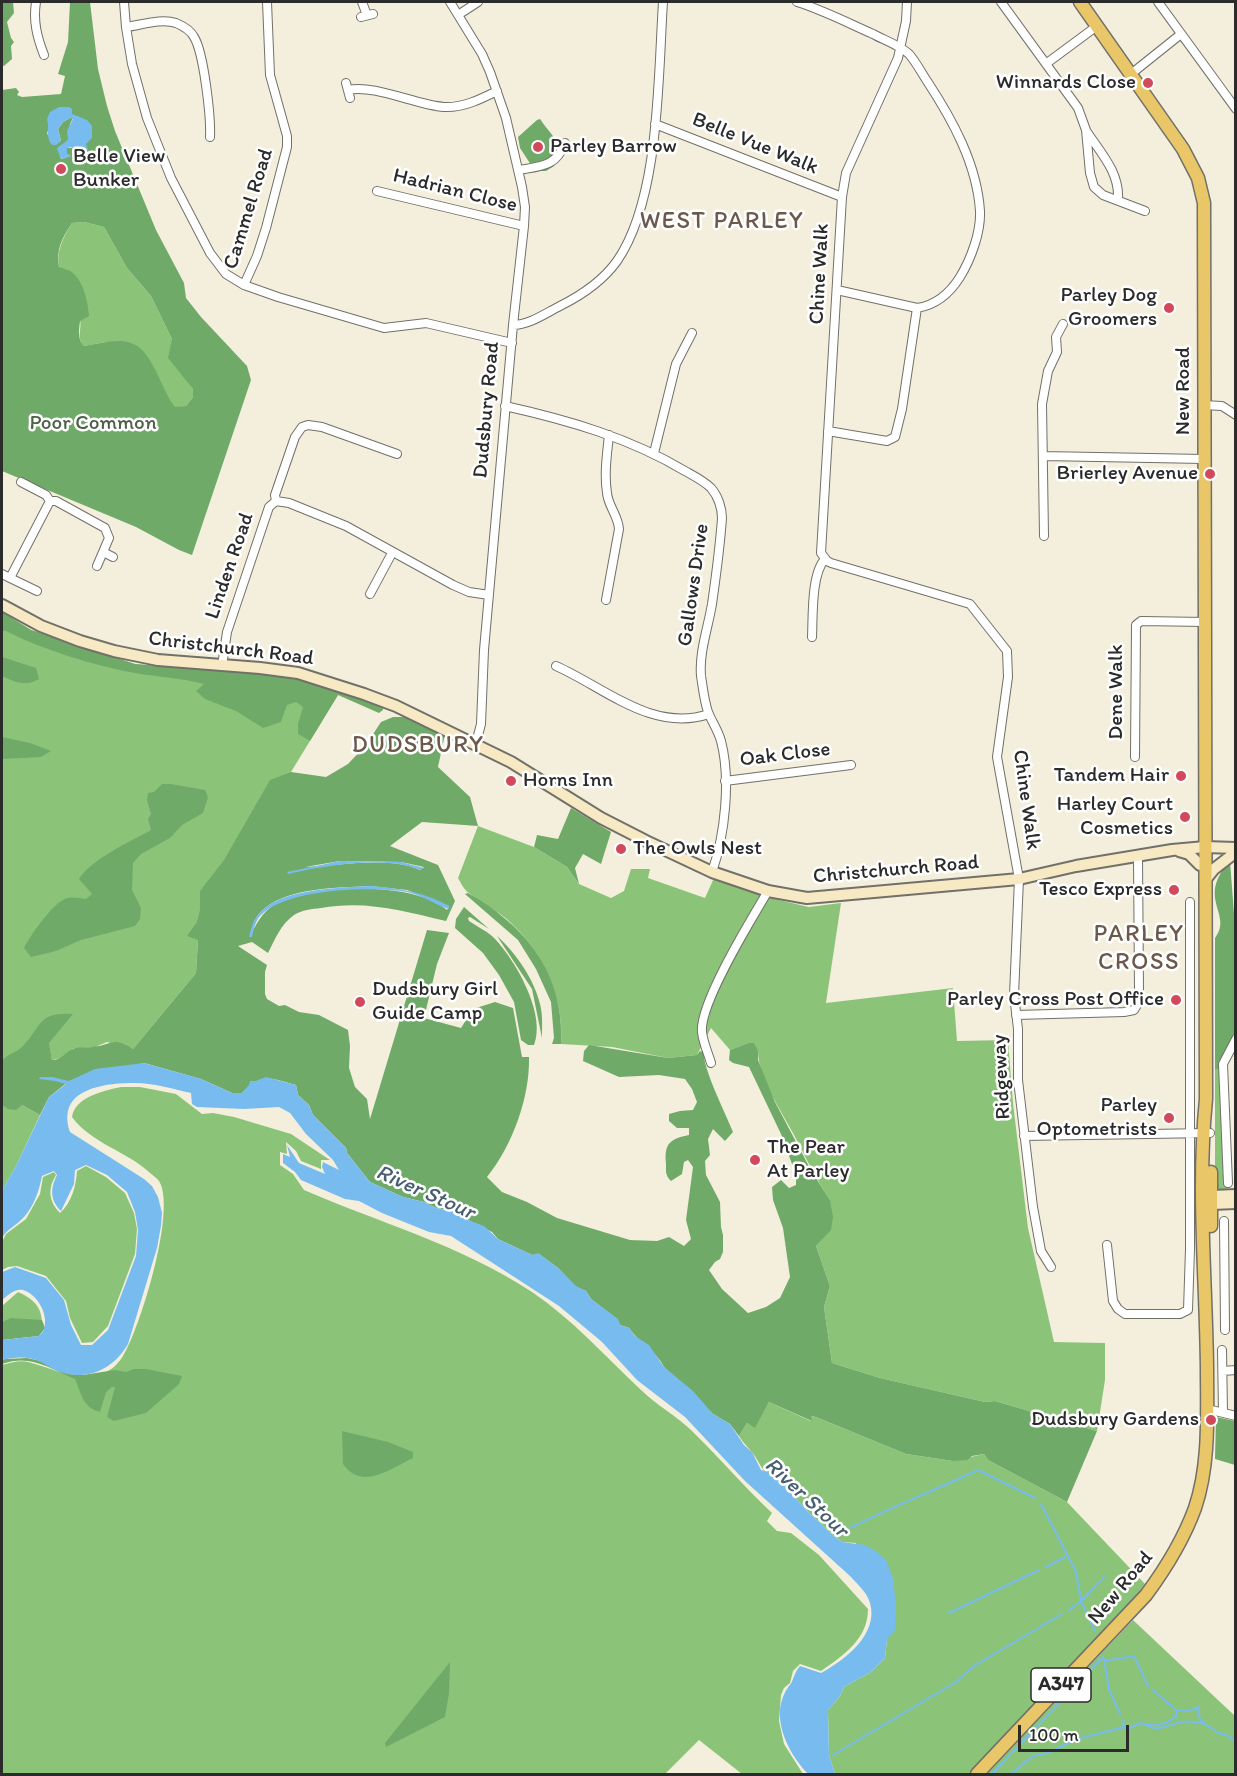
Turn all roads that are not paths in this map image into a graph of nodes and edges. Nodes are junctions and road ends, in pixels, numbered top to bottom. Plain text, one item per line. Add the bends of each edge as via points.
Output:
1 (36, 2) edge
2 (124, 2) edge
3 (267, 2) edge
4 (362, 2) edge
5 (450, 2) edge
6 (478, 2) edge
7 (663, 2) edge
8 (797, 2) edge
9 (907, 2) edge
10 (1001, 2) edge
11 (1080, 2) edge
12 (1158, 2) edge
13 (367, 15) dead end
14 (458, 15) junction
15 (1097, 26) junction
16 (126, 27) junction
17 (1181, 34) junction
18 (901, 49) junction
19 (44, 56) dead end
20 (1047, 63) junction
21 (1131, 74) junction
22 (348, 90) dead end
23 (497, 92) junction
24 (1236, 109) edge
25 (655, 124) junction
26 (1086, 130) junction
27 (210, 137) dead end
28 (565, 143) dead end
29 (519, 170) junction
30 (377, 191) dead end
31 (842, 197) junction
32 (1118, 200) junction
33 (1145, 211) dead end
34 (524, 226) junction
35 (244, 285) junction
36 (837, 290) junction
37 (917, 308) junction
38 (1063, 324) dead end
39 (513, 325) junction
40 (692, 333) dead end
41 (512, 343) junction
42 (1203, 405) junction
43 (505, 406) junction
44 (1236, 416) edge
45 (828, 431) junction
46 (609, 435) junction
47 (654, 453) junction
48 (397, 454) dead end
49 (1043, 456) junction
50 (1204, 459) junction
51 (21, 482) dead end
52 (50, 501) junction
53 (276, 501) junction
54 (1044, 536) dead end
55 (103, 552) junction
56 (392, 553) junction
57 (113, 557) dead end
58 (825, 559) junction
59 (97, 566) dead end
60 (2, 574) edge
61 (10, 578) junction
62 (37, 591) dead end
63 (370, 594) dead end
64 (489, 595) junction
65 (606, 600) dead end
66 (2, 605) edge
67 (1205, 622) junction
68 (812, 637) dead end
69 (222, 666) junction
70 (556, 666) dead end
71 (709, 714) junction
72 (476, 743) junction
73 (1134, 757) dead end
74 (850, 765) dead end
75 (725, 781) junction
76 (1236, 841) edge
77 (1203, 847) junction
78 (1172, 850) junction
79 (1236, 850) edge
80 (1138, 856) junction
81 (1200, 865) junction
82 (712, 872) junction
83 (1019, 879) junction
84 (1206, 879) junction
85 (768, 891) junction
86 (1190, 902) dead end
87 (1206, 1004) junction
88 (1016, 1015) junction
89 (1234, 1044) edge
90 (711, 1063) dead end
91 (1236, 1113) edge
92 (1225, 1114) junction
93 (1207, 1133) junction
94 (1190, 1134) junction
95 (1024, 1136) junction
96 (1231, 1159) edge
97 (1227, 1183) dead end
98 (1236, 1195) edge
99 (1209, 1200) junction
100 (1236, 1203) edge
101 (1224, 1221) dead end
102 (1107, 1245) dead end
103 (1051, 1267) dead end
104 (1224, 1281) junction
105 (1236, 1281) edge
106 (1225, 1330) dead end
107 (1222, 1350) dead end
108 (1236, 1370) edge
109 (1223, 1371) junction
110 (1207, 1409) junction
111 (1223, 1413) junction
112 (1236, 1416) edge
113 (977, 1774) edge

1 - 19 street via 36,34
2 - 16 street
3 - 35 street, Cammel Road via 270,75 287,147 266,228
4 - 13 street
5 - 14 street
6 - 14 street
7 - 25 street, Dudsbury Road
8 - 18 street
9 - 18 street, Chine Walk
10 - 20 street
11 - 15 main road, New Road
12 - 17 street
14 - 23 street via 482,54
15 - 20 street
15 - 21 main road, New Road
16 - 27 street via 173,22 194,36 208,99
16 - 35 street via 147,118 171,178 210,253 226,274
17 - 21 street
17 - 24 street
18 - 31 street, Chine Walk via 846,173
18 - 37 street via 918,67 955,130 971,172 980,212 972,250 956,284 944,297
20 - 26 street via 1078,108
21 - 42 main road, New Road via 1183,149 1198,178 1204,203
22 - 23 street via 362,89 442,107 463,105
23 - 29 street
25 - 31 street, Belle Vue Walk
25 - 39 street, Dudsbury Road via 643,204 617,261 583,294
26 - 32 street via 1116,178
26 - 32 street via 1094,186 1103,195
28 - 29 street via 557,159
29 - 34 street
30 - 34 street, Hadrian Close
31 - 36 street, Chine Walk
32 - 33 street
34 - 39 street
35 - 41 street via 384,328 426,323
36 - 37 street
36 - 45 street, Chine Walk
37 - 45 street via 895,437 887,441
38 - 49 street via 1056,337 1057,352 1048,371 1042,404
39 - 41 street, Dudsbury Road
40 - 47 street via 676,364
41 - 43 street, Dudsbury Road
42 - 44 street via 1222,406
42 - 50 main road, New Road
43 - 46 street, Gallows Drive
43 - 64 street, Dudsbury Road
45 - 58 street, Chine Walk via 821,544
46 - 47 street, Gallows Drive
46 - 65 street via 607,493 619,529
47 - 71 street, Gallows Drive via 712,489 721,507 712,604 701,660
48 - 53 street via 315,426 302,428 295,437
49 - 50 street
49 - 54 street
50 - 67 main road, New Road
51 - 52 street
52 - 55 street via 105,528 109,538
52 - 61 street
53 - 56 street, Linden Road via 346,526
53 - 69 street, Linden Road via 270,507 224,641
55 - 57 street
55 - 59 street
56 - 63 street
56 - 64 street, Linden Road via 453,585
58 - 68 street, Chine Walk via 820,564 813,600
58 - 83 street, Chine Walk via 970,604 1007,651 1008,676 997,757
60 - 61 street
61 - 62 street
64 - 72 street, Dudsbury Road via 481,724
66 - 69 main road, Christchurch Road via 41,626 103,648 158,660
67 - 73 street, Dene Walk via 1142,621 1136,625
67 - 77 main road, New Road
69 - 72 main road, Christchurch Road via 298,673 386,702
70 - 71 street via 636,709 663,717
71 - 75 street, Gallows Drive via 721,742
72 - 82 main road, Christchurch Road via 601,818
74 - 75 street, Oak Close
75 - 82 street, Gallows Drive via 721,837
76 - 77 main road, Christchurch Road
77 - 78 main road, Christchurch Road
77 - 79 main road, Christchurch Road
77 - 81 main road, New Road
77 - 84 main road, New Road / A347
78 - 80 main road, Christchurch Road
78 - 81 main road via 1189,854
79 - 84 main road
80 - 83 main road, Christchurch Road
80 - 88 street via 1139,992 1134,1010
81 - 87 main road, New Road via 1201,959
82 - 85 main road, Christchurch Road
83 - 85 main road, Christchurch Road via 807,898
83 - 88 street, Ridgeway
84 - 87 main road, New Road / A347
85 - 90 street via 706,1007 702,1031
86 - 94 street
87 - 93 main road, New Road / A347
88 - 95 street, Ridgeway
89 - 92 street via 1223,1064
91 - 92 street
92 - 96 street
93 - 94 street
93 - 99 main road, New Road / A347
94 - 95 street
94 - 102 street via 1188,1310 1180,1314 1125,1314 1118,1309 1113,1301
95 - 103 street, Ridgeway via 1041,1251
96 - 97 street
98 - 99 main road
99 - 100 main road
99 - 110 main road, New Road / A347
101 - 104 street
104 - 105 street
104 - 106 street
107 - 109 street
108 - 109 street
109 - 111 street
110 - 111 street
110 - 113 main road, New Road / A347 via 1205,1461 1196,1506 1168,1564 1146,1595
111 - 112 street

